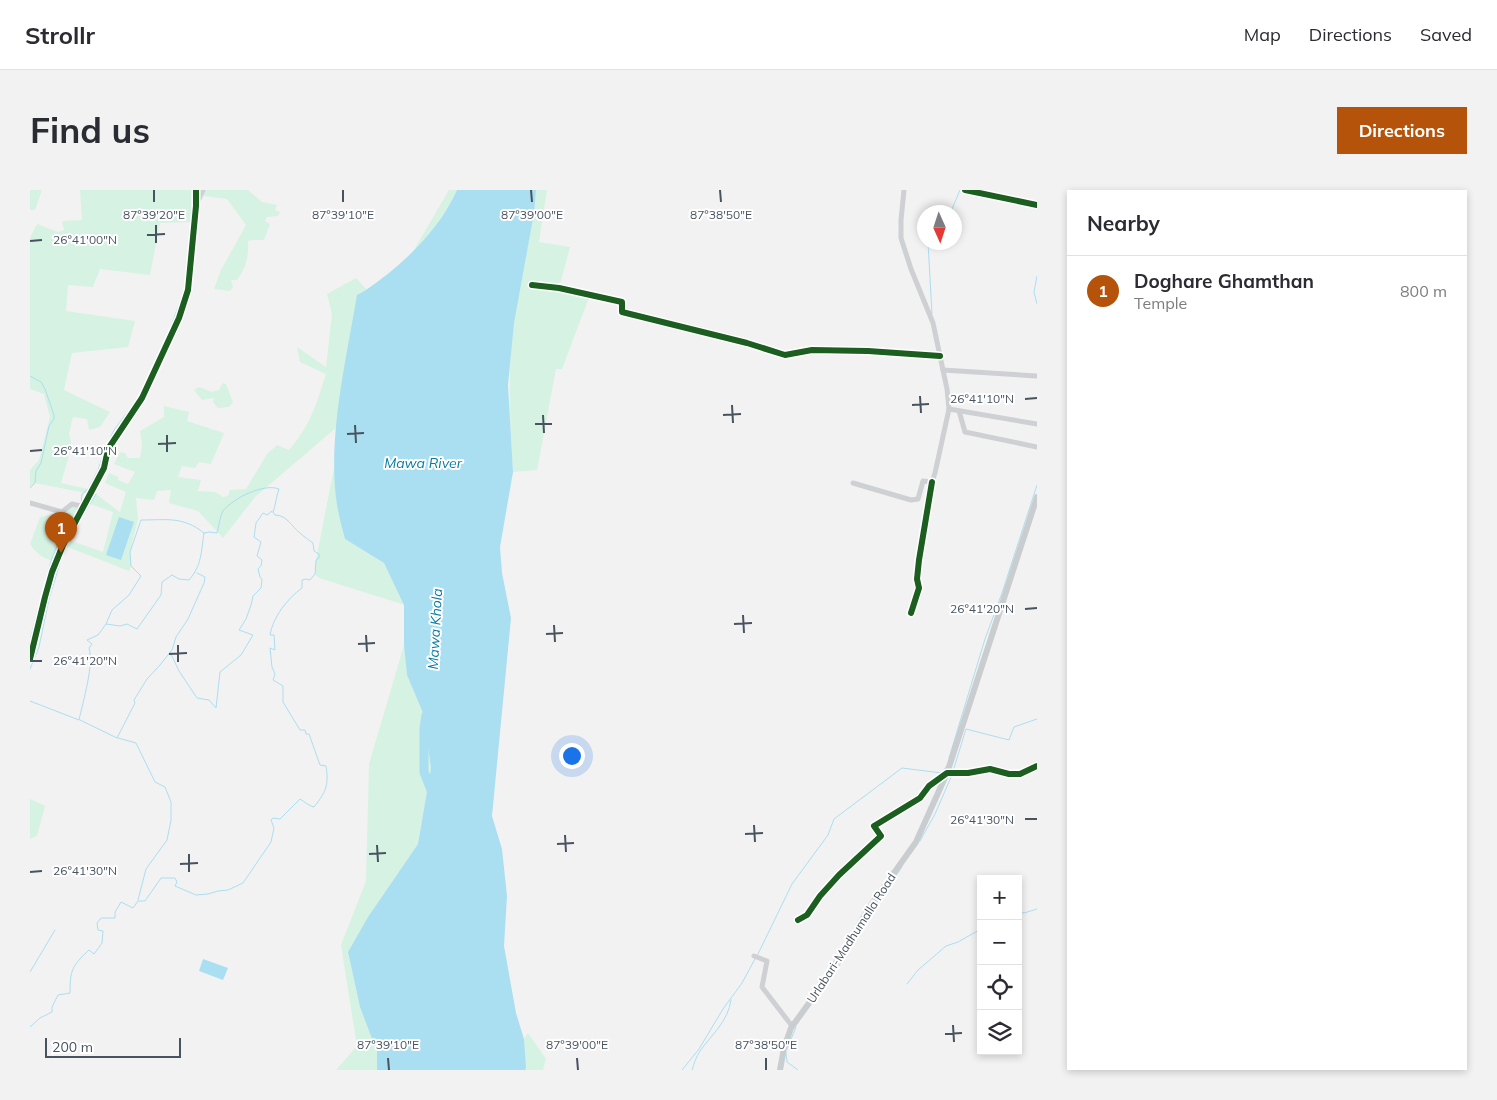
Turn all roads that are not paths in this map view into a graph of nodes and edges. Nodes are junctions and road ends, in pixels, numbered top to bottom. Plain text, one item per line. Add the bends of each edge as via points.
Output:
1 (196, 190) edge
2 (203, 190) edge
3 (904, 190) edge
4 (965, 190) edge
5 (1037, 205) edge
6 (196, 206) junction
7 (532, 285) dead end
8 (940, 356) junction
9 (943, 370) junction
10 (1037, 376) edge
11 (949, 409) junction
12 (959, 411) junction
13 (1037, 424) edge
14 (1037, 447) edge
15 (932, 482) junction
16 (853, 483) dead end
17 (1037, 497) edge
18 (30, 503) edge
19 (77, 519) junction
20 (911, 613) dead end
21 (30, 659) edge
22 (1037, 766) edge
23 (948, 773) junction
24 (798, 920) dead end
25 (754, 956) dead end
26 (792, 1026) junction
27 (780, 1070) edge

1 - 6 street
2 - 6 street
3 - 8 street via 901,238 933,323
4 - 5 street
6 - 19 street via 188,290 179,318 142,398 108,449 104,468
7 - 8 street via 622,302 622,312 785,355 812,350
8 - 9 street
9 - 10 street
9 - 11 street
11 - 12 street
11 - 15 street
12 - 13 street
12 - 14 street via 965,432
15 - 16 street via 923,481 920,497 916,500
15 - 20 street via 919,560 919,588
17 - 23 main road, Urlabari-Madhumalla Road
18 - 19 street via 62,512 72,504 81,506
19 - 21 street via 52,572
22 - 23 street via 1020,774 990,768
23 - 24 street via 929,786 920,798 874,826 881,836 839,875 807,915
23 - 26 main road, Urlabari-Madhumalla Road via 916,842
25 - 26 street via 768,961 762,986
26 - 27 main road, Urlabari-Madhumalla Road

